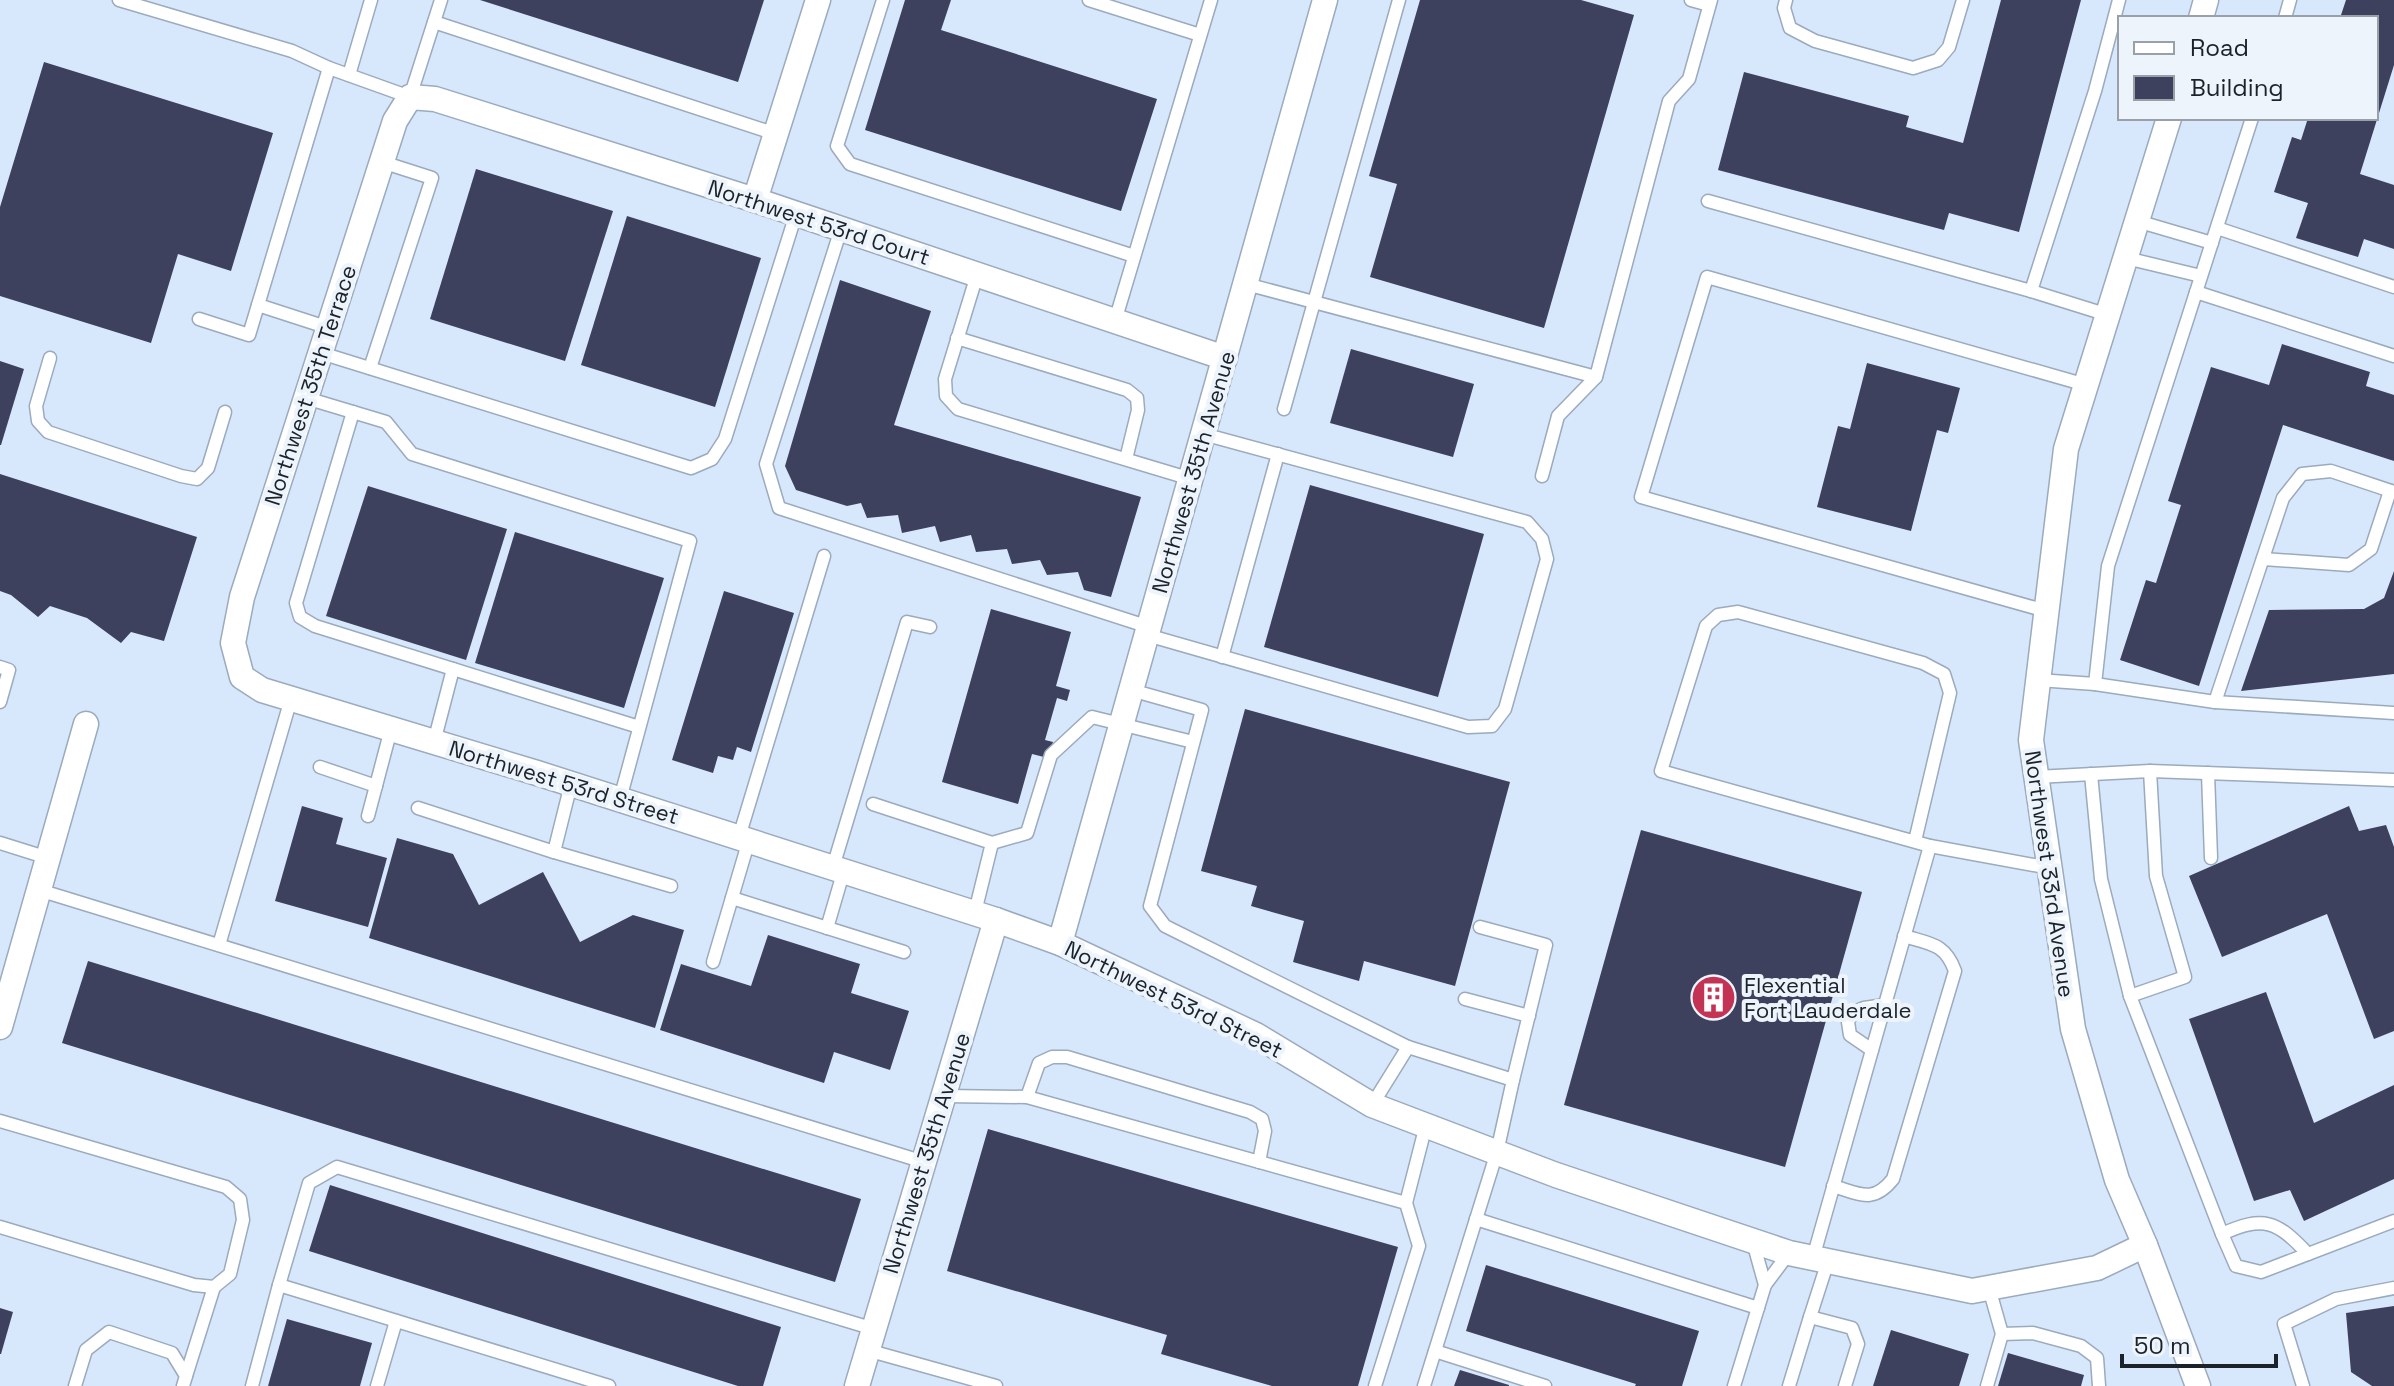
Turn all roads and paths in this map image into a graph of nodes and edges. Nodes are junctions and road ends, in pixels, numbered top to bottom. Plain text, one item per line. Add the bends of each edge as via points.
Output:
1 (119, 0) edge
2 (371, 0) edge
3 (441, 0) edge
4 (818, 0) edge
5 (883, 0) edge
6 (1089, 0) edge
7 (1211, 0) edge
8 (1325, 0) edge
9 (1399, 0) edge
10 (1691, 0) edge
11 (1786, 0) edge
12 (1963, 0) edge
13 (2119, 0) edge
14 (1710, 3) edge
15 (434, 22) junction
16 (1200, 35) junction
17 (329, 68) junction
18 (349, 75) junction
19 (410, 97) junction
20 (2168, 120) edge
21 (2251, 120) edge
22 (776, 134) junction
23 (382, 162) junction
24 (755, 200) junction
25 (1708, 201) dead end
26 (796, 214) junction
27 (2137, 221) junction
28 (2217, 228) junction
29 (841, 229) junction
30 (2212, 243) junction
31 (1134, 256) junction
32 (2126, 258) junction
33 (977, 275) junction
34 (2201, 276) junction
35 (1246, 284) junction
36 (2394, 287) edge
37 (2031, 291) junction
38 (2196, 292) junction
39 (1314, 302) junction
40 (258, 305) junction
41 (2108, 315) junction
42 (199, 319) dead end
43 (1115, 321) junction
44 (329, 328) junction
45 (957, 338) junction
46 (321, 353) junction
47 (2394, 356) edge
48 (50, 358) dead end
49 (1225, 358) junction
50 (370, 368) junction
51 (1596, 377) junction
52 (2086, 385) junction
53 (306, 398) junction
54 (1284, 409) dead end
55 (225, 412) dead end
56 (353, 412) junction
57 (1203, 434) junction
58 (1278, 454) junction
59 (1126, 459) junction
60 (1542, 476) dead end
61 (1191, 479) junction
62 (2392, 491) edge
63 (824, 556) dead end
64 (2263, 559) junction
65 (2046, 611) junction
66 (930, 627) dead end
67 (1148, 631) junction
68 (1222, 657) junction
69 (0, 667) edge
70 (453, 669) junction
71 (242, 677) joint
72 (2038, 680) junction
73 (2095, 684) junction
74 (1131, 690) junction
75 (291, 699) junction
76 (0, 702) edge
77 (2215, 702) junction
78 (2394, 713) edge
79 (86, 724) dead end
80 (1122, 724) junction
81 (639, 727) junction
82 (391, 729) junction
83 (434, 742) junction
84 (1193, 742) junction
85 (320, 767) dead end
86 (2150, 771) junction
87 (2208, 773) junction
88 (2091, 774) junction
89 (2036, 777) junction
90 (2394, 780) edge
91 (571, 784) junction
92 (376, 786) junction
93 (620, 799) junction
94 (873, 804) dead end
95 (418, 808) dead end
96 (368, 816) dead end
97 (744, 838) junction
98 (1915, 841) junction
99 (0, 843) edge
100 (992, 843) junction
101 (1930, 846) junction
102 (554, 852) junction
103 (48, 858) junction
104 (2211, 858) dead end
105 (839, 868) junction
106 (2050, 868) junction
107 (671, 886) dead end
108 (39, 890) junction
109 (732, 898) junction
110 (986, 916) junction
111 (1480, 927) dead end
112 (827, 928) junction
113 (1904, 936) junction
114 (1060, 943) junction
115 (219, 945) junction
116 (904, 952) dead end
117 (713, 962) dead end
118 (2130, 996) junction
119 (1465, 999) dead end
120 (1885, 1005) junction
121 (1529, 1016) junction
122 (0, 1027) edge
123 (1408, 1047) junction
124 (1872, 1050) junction
125 (1513, 1080) junction
126 (944, 1096) junction
127 (1027, 1097) junction
128 (1372, 1105) junction
129 (0, 1121) edge
130 (1426, 1125) junction
131 (1497, 1152) junction
132 (924, 1162) junction
133 (1259, 1162) junction
134 (1833, 1186) junction
135 (1406, 1203) junction
136 (1476, 1219) junction
137 (2394, 1221) edge
138 (0, 1227) edge
139 (2222, 1234) junction
140 (1753, 1241) junction
141 (2145, 1245) junction
142 (2308, 1254) junction
143 (1810, 1257) junction
144 (279, 1285) junction
145 (1765, 1285) junction
146 (214, 1287) junction
147 (1989, 1288) junction
148 (2394, 1288) edge
149 (1758, 1308) junction
150 (1810, 1317) junction
151 (396, 1321) junction
152 (2002, 1334) junction
153 (870, 1340) junction
154 (1435, 1351) junction
155 (185, 1381) edge
156 (381, 1385) edge
157 (75, 1386) edge
158 (252, 1386) edge
159 (609, 1386) edge
160 (857, 1386) edge
161 (994, 1386) edge
162 (1375, 1386) edge
163 (1424, 1386) edge
164 (1545, 1386) edge
165 (1734, 1386) edge
166 (1789, 1386) edge
167 (1845, 1386) edge
168 (1987, 1386) edge
169 (2099, 1386) edge
170 (2198, 1386) edge
171 (2303, 1386) edge

1 - 17 lane via 292,51
2 - 18 lane
3 - 15 lane
4 - 22 street
5 - 31 lane via 837,146 850,164
6 - 16 lane
7 - 16 lane
8 - 35 street, Northwest 35th Avenue
9 - 39 lane
10 - 14 lane
11 - 12 lane via 1790,28 1815,41 1913,68 1938,60 1949,47
13 - 37 lane
14 - 51 lane via 1689,79 1669,101
15 - 19 lane
15 - 22 lane
16 - 31 lane
17 - 18 lane
17 - 40 lane
18 - 19 lane
19 - 23 street, Northwest 35th Terrace via 395,121
19 - 24 street, Northwest 53rd Court via 435,99
20 - 27 street, Northwest 33rd Avenue
21 - 28 lane
22 - 24 street
23 - 44 street, Northwest 35th Terrace
23 - 50 lane via 432,178
24 - 26 street, Northwest 53rd Court
25 - 37 lane
26 - 29 street, Northwest 53rd Court
26 - 50 lane via 725,439 712,459 691,468
27 - 30 lane
27 - 32 street, Northwest 33rd Avenue
28 - 30 lane
28 - 36 lane
29 - 33 street, Northwest 53rd Court
29 - 67 lane via 766,464 779,508
30 - 34 lane
31 - 43 lane
32 - 34 lane
32 - 41 street, Northwest 33rd Avenue
33 - 43 street, Northwest 53rd Court
33 - 45 lane
34 - 38 lane
35 - 39 lane
35 - 49 street, Northwest 35th Avenue
37 - 41 lane
38 - 47 lane
38 - 73 lane via 2108,566
39 - 51 lane
39 - 54 lane
40 - 42 lane via 249,335
40 - 44 lane
41 - 52 street, Northwest 33rd Avenue
43 - 49 street, Northwest 53rd Court
44 - 46 street, Northwest 35th Terrace
45 - 59 lane via 945,379 946,396 958,409
45 - 59 lane via 1127,390 1137,398 1138,410
46 - 50 lane
46 - 53 street, Northwest 35th Terrace
48 - 55 lane via 36,406 38,421 48,432 181,476 197,479 208,468
49 - 57 street, Northwest 35th Avenue
51 - 60 lane via 1558,416
52 - 65 street, Northwest 33rd Avenue via 2066,449
52 - 65 lane via 1707,277 1641,497
53 - 56 lane
53 - 71 street, Northwest 35th Terrace via 242,597 233,643
56 - 70 lane via 296,603 300,617
56 - 81 lane via 386,422 412,454 690,541
57 - 58 lane
57 - 61 street, Northwest 35th Avenue
58 - 68 lane
58 - 68 lane via 1527,522 1542,539 1547,559 1505,709 1492,726 1468,727
59 - 61 lane
61 - 67 street, Northwest 35th Avenue
62 - 64 lane via 2371,549 2349,565
62 - 64 lane via 2331,471 2302,474 2283,498
63 - 97 lane
64 - 77 lane
65 - 72 street, Northwest 33rd Avenue
66 - 105 lane via 907,622
67 - 68 lane
67 - 74 street, Northwest 35th Avenue
69 - 76 lane via 9,670
70 - 81 lane
70 - 83 lane
71 - 75 street, Northwest 53rd Street
72 - 73 lane
72 - 89 street, Northwest 33rd Avenue via 2031,740
73 - 77 lane
74 - 80 street, Northwest 35th Avenue
74 - 84 lane via 1202,710
75 - 82 street, Northwest 53rd Street
75 - 115 lane
77 - 78 lane
79 - 103 street
80 - 84 lane
80 - 100 lane via 1092,717 1051,755 1027,833
80 - 114 street, Northwest 35th Avenue
81 - 93 lane
82 - 83 street, Northwest 53rd Street
82 - 92 lane
83 - 91 street, Northwest 53rd Street
84 - 123 lane via 1150,906 1165,926
85 - 92 lane
86 - 87 lane
86 - 88 lane
86 - 118 lane via 2156,876 2185,977
87 - 90 lane
87 - 104 lane
88 - 89 lane
88 - 118 lane via 2101,879
89 - 106 street, Northwest 33rd Avenue
91 - 93 street, Northwest 53rd Street
91 - 102 lane
92 - 96 lane
93 - 97 street, Northwest 53rd Street
94 - 100 lane
95 - 102 lane
97 - 105 street, Northwest 53rd Street
97 - 109 lane
98 - 98 lane via 1661,771 1706,626 1718,615 1738,612 1923,663 1944,674 1950,693
98 - 101 lane
99 - 103 lane
100 - 110 lane
101 - 106 lane
101 - 113 lane
102 - 107 lane
103 - 108 street
105 - 110 street, Northwest 53rd Street
105 - 112 lane
106 - 141 street, Northwest 33rd Avenue via 2073,1029 2117,1180
108 - 115 lane
108 - 122 street
109 - 112 lane
109 - 117 lane
110 - 114 street, Northwest 53rd Street
110 - 126 street, Northwest 35th Avenue
111 - 121 lane via 1546,945
112 - 116 lane
113 - 120 lane
113 - 134 lane via 1940,947 1955,971 1893,1179 1883,1191 1869,1196
114 - 128 street, Northwest 53rd Street via 1256,1035
115 - 132 lane
118 - 139 lane
119 - 121 lane
120 - 124 lane
120 - 124 lane via 1852,1013 1848,1022 1850,1035
121 - 125 lane
123 - 125 lane
123 - 128 lane
124 - 134 lane
125 - 131 lane
126 - 127 lane
126 - 132 street, Northwest 35th Avenue
127 - 133 lane
127 - 133 lane via 1039,1063 1067,1057 1250,1112 1262,1119 1265,1131
128 - 130 street, Northwest 53rd Street
129 - 146 lane via 226,1187 240,1199 243,1220 230,1274
130 - 131 street, Northwest 53rd Street
130 - 135 lane
131 - 136 lane
131 - 140 street, Northwest 53rd Street
132 - 153 street, Northwest 35th Avenue
133 - 135 lane
134 - 143 lane
135 - 162 lane via 1419,1246
136 - 149 lane
136 - 154 lane
137 - 142 lane
138 - 146 lane
139 - 142 lane via 2262,1222 2289,1233
139 - 142 lane via 2236,1266 2248,1269 2261,1272
140 - 143 street, Northwest 53rd Street
140 - 145 lane
141 - 147 street, Northwest 53rd Street via 2097,1268
141 - 170 street, Northwest 33rd Avenue
143 - 145 lane
143 - 147 street, Northwest 53rd Street via 1972,1291
143 - 150 lane
144 - 151 lane
144 - 153 lane via 309,1183 337,1167
144 - 158 lane
145 - 149 lane
146 - 155 lane
147 - 152 lane
148 - 171 lane via 2336,1299 2284,1324
149 - 165 lane
150 - 166 lane
150 - 167 lane via 1852,1328 1858,1344
151 - 156 lane
151 - 159 lane
152 - 168 lane
152 - 169 lane via 2033,1333 2081,1346 2097,1358
153 - 160 street, Northwest 35th Avenue
153 - 161 lane
154 - 163 lane
154 - 164 lane
155 - 157 lane via 172,1353 109,1332 86,1350

